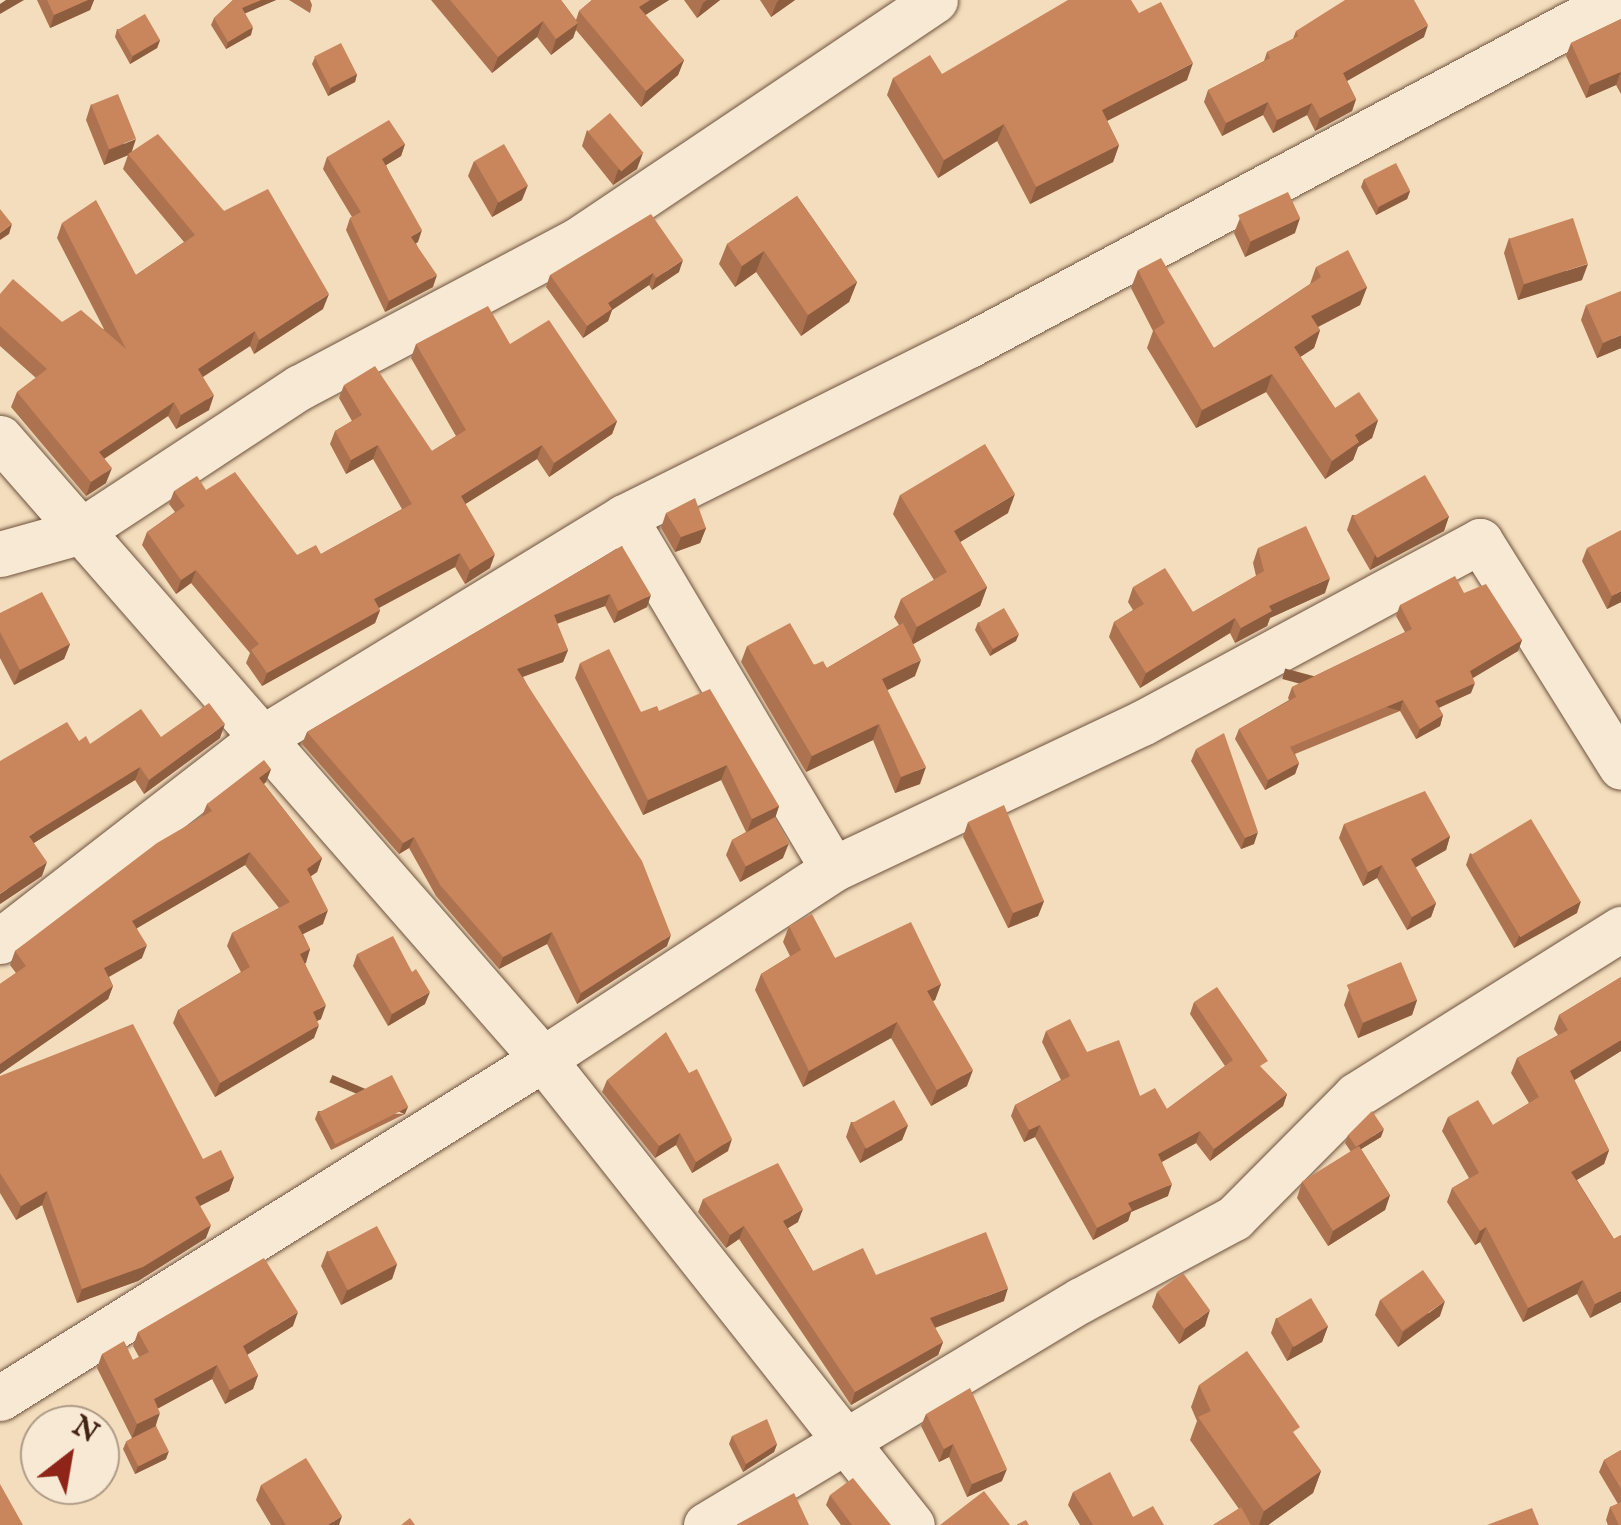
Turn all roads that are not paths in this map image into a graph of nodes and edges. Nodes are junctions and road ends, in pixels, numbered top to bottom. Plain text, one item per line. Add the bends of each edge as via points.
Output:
1 (936, 0) edge
2 (1616, 0) edge
3 (0, 438) edge
4 (624, 517) junction
5 (79, 532) junction
6 (0, 554) edge
7 (262, 738) junction
8 (1621, 767) edge
9 (833, 869) junction
10 (1621, 929) edge
11 (0, 941) edge
12 (543, 1060) junction
13 (0, 1398) edge
14 (846, 1442) junction
15 (706, 1525) edge
16 (912, 1525) edge

1 - 5 street via 578,240 300,387
2 - 4 street via 969,345
3 - 5 street
4 - 7 street
4 - 9 street
5 - 6 street
5 - 7 street
7 - 11 street
7 - 12 street
8 - 9 street via 1480,541 1142,723
9 - 12 street
10 - 14 street via 1356,1095 1234,1218 1081,1300
12 - 13 street
12 - 14 street
14 - 15 street
14 - 16 street

